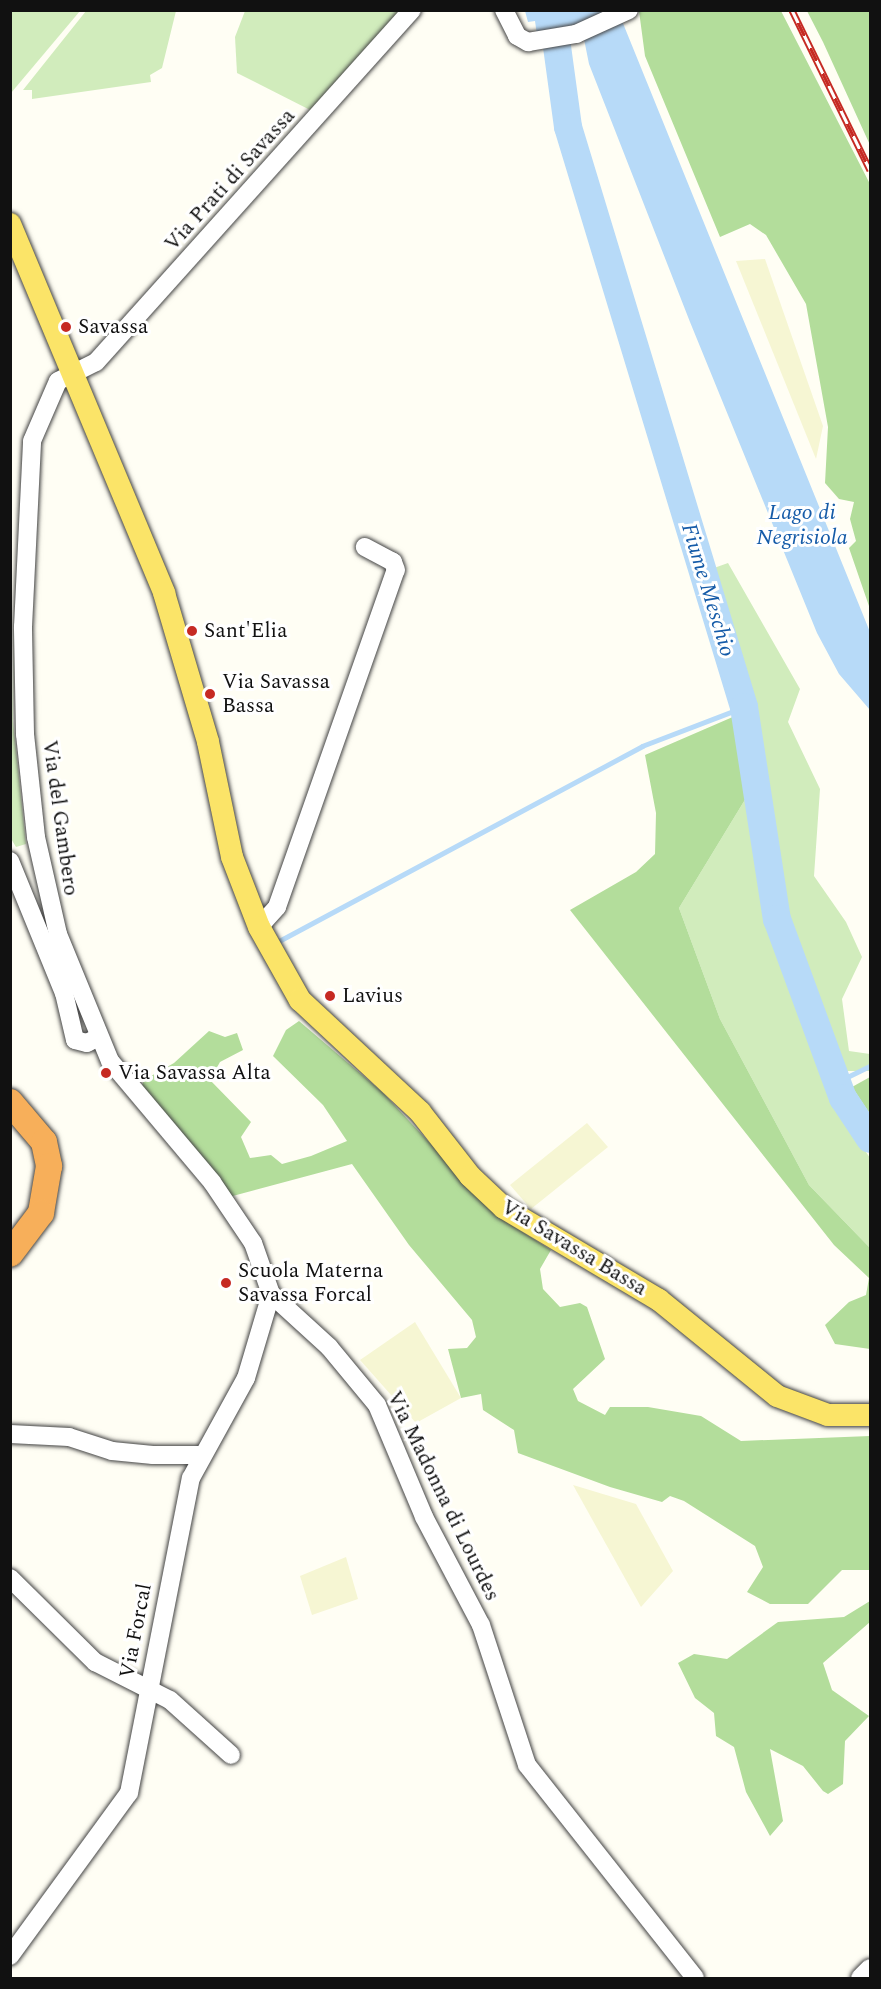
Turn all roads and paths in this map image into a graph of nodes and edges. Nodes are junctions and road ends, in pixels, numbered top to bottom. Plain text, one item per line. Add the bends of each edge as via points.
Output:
1 (412, 10) edge
2 (504, 10) edge
3 (627, 13) edge
4 (10, 224) edge
5 (76, 373) junction
6 (365, 547) dead end
7 (10, 861) edge
8 (259, 927) junction
9 (99, 1037) junction
10 (10, 1102) edge
11 (10, 1254) edge
12 (271, 1294) junction
13 (870, 1415) edge
14 (10, 1434) edge
15 (200, 1455) junction
16 (10, 1578) edge
17 (148, 1688) junction
18 (231, 1755) dead end
19 (10, 1956) edge
20 (870, 1968) edge
21 (695, 1978) edge
22 (860, 1978) edge

1 - 5 street, Via Prati di Savassa via 96,362
2 - 3 street via 517,36 534,41 576,34
4 - 5 main road, Via Savassa Bassa
5 - 8 main road, Via Savassa Bassa via 164,593 208,742 232,856
5 - 9 street, Via del Gambero via 54,388 28,461 25,734 44,885
6 - 8 street via 393,562 396,570 277,907
7 - 9 street via 64,993 75,1040 87,1043
8 - 13 main road, Via Savassa Bassa via 300,1000 420,1112 470,1176 504,1208 659,1300 777,1396 828,1415
9 - 12 street, Via del Gambero via 110,1061 241,1225
10 - 11 highway via 44,1142 49,1166 41,1214
12 - 15 street, Via Forcal via 246,1378
12 - 21 street, Via Madonna di Lourdes via 329,1347 377,1405 424,1517 485,1635 527,1765
14 - 15 street via 69,1437 112,1450 153,1455
15 - 17 street, Via Forcal via 178,1535
16 - 17 street via 95,1662
17 - 18 street
17 - 19 street, Via Forcal via 129,1793
20 - 22 street

